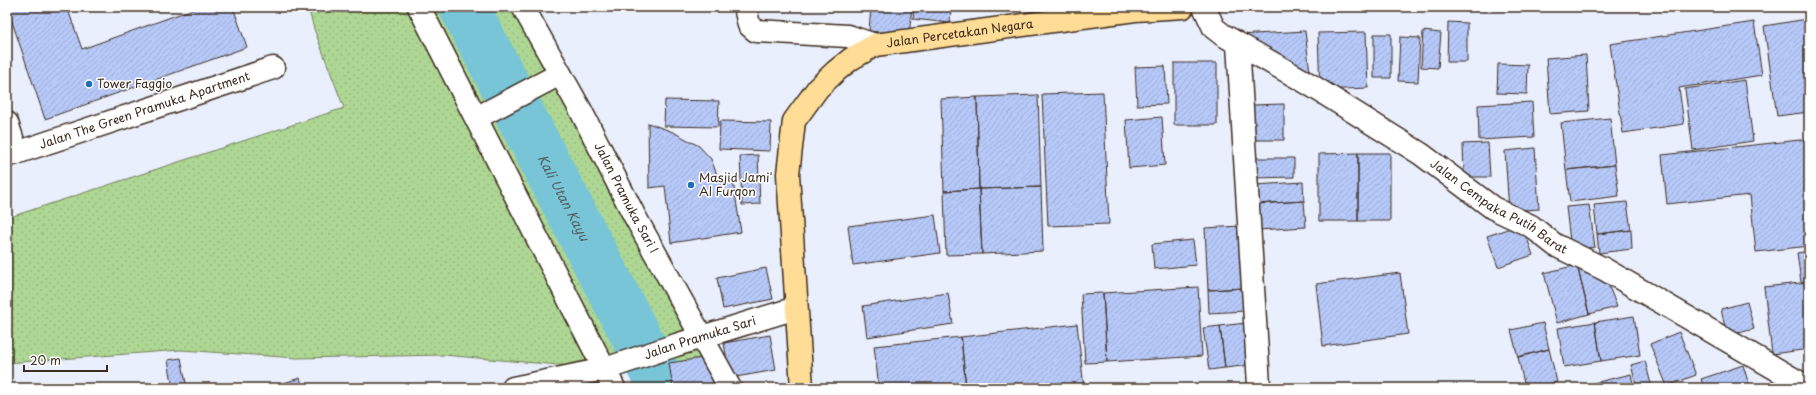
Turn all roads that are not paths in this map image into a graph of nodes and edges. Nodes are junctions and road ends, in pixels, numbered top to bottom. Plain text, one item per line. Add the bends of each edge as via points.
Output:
1 (419, 7) edge
2 (523, 7) edge
3 (745, 7) edge
4 (1183, 7) edge
5 (1204, 7) edge
6 (1134, 9) edge
7 (1238, 44) junction
8 (875, 45) junction
9 (273, 68) dead end
10 (556, 76) junction
11 (481, 115) junction
12 (7, 123) edge
13 (12, 154) edge
14 (796, 308) junction
15 (703, 337) junction
16 (612, 367) junction
17 (1259, 385) dead end
18 (513, 388) edge
19 (614, 388) edge
20 (730, 388) edge
21 (802, 388) edge
22 (1809, 388) edge

1 - 11 street
2 - 10 street, Jalan Pramuka Sari I
3 - 8 street via 749,25 756,31 848,36
4 - 6 main road, Jalan Percetakan Negara
5 - 7 street, Jalan Cempaka Putih Barat via 1214,28
6 - 8 main road, Jalan Percetakan Negara
7 - 17 street
7 - 22 street, Jalan Cempaka Putih Barat via 1309,84 1414,150 1493,208 1531,226 1555,245 1604,269
8 - 14 main road, Jalan Percetakan Negara via 836,71 818,88 794,121 788,174
9 - 13 street, Jalan The Green Pramuka Apartment
10 - 11 street
10 - 15 street, Jalan Pramuka Sari I
11 - 16 street
12 - 13 street, Jalan The Green Pramuka Apartment
14 - 15 street, Jalan Pramuka Sari
14 - 21 main road, Jalan Percetakan Negara
15 - 16 street, Jalan Pramuka Sari
15 - 20 street, Jalan Pramuka Sari I
16 - 18 street, Jalan Pramuka Sari
16 - 19 street

